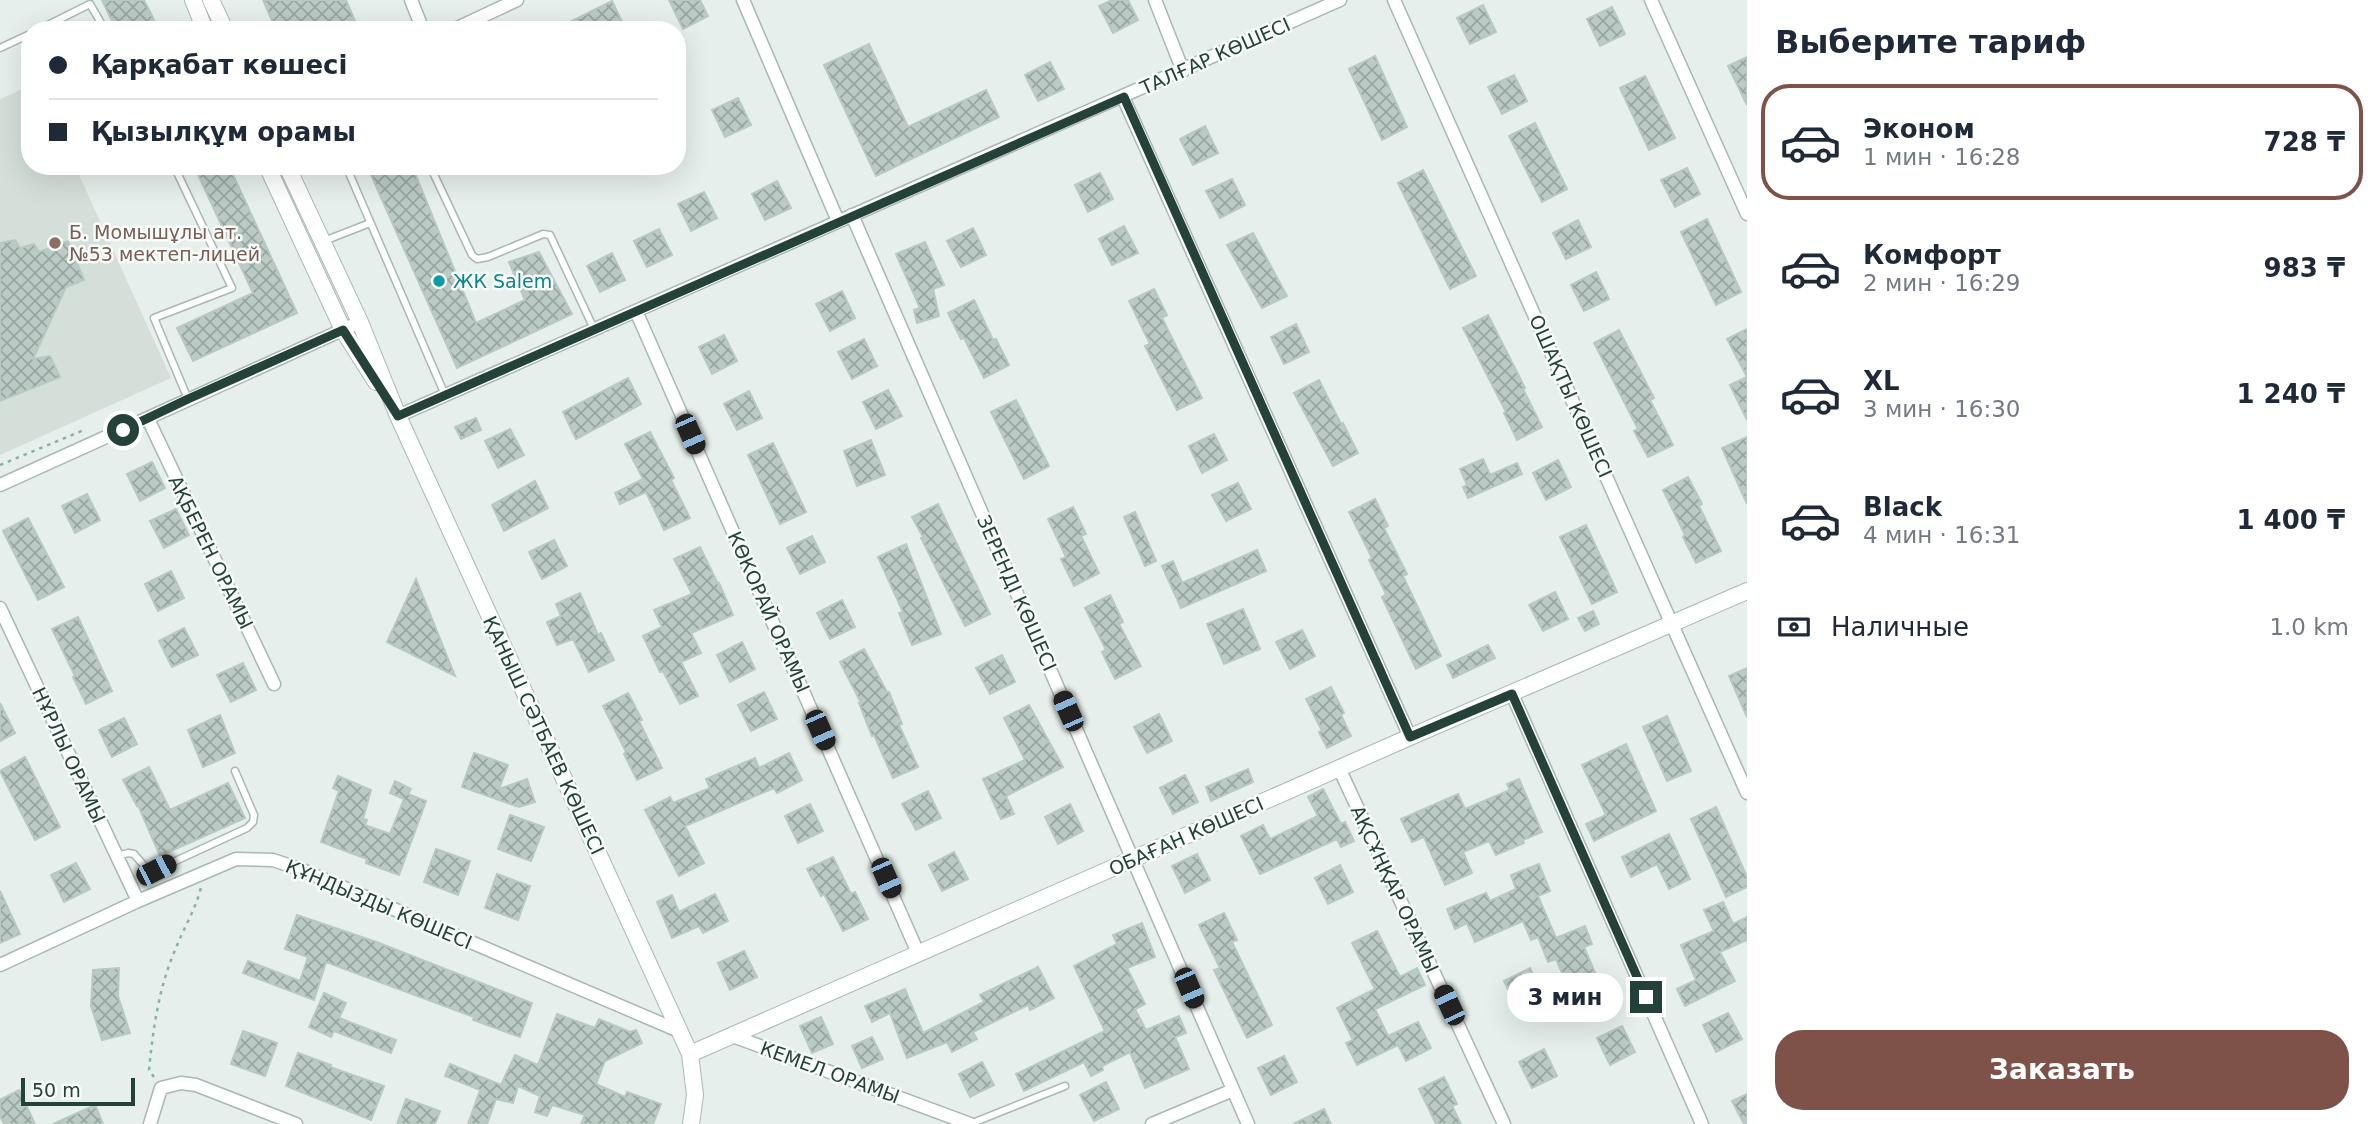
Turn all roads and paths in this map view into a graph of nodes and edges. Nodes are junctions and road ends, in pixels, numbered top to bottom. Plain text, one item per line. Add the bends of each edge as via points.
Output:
1 (193, 0) edge
2 (211, 0) edge
3 (411, 0) edge
4 (517, 0) edge
5 (743, 0) edge
6 (1155, 0) edge
7 (1340, 0) edge
8 (1394, 0) edge
9 (1651, 0) edge
10 (56, 21) edge
11 (100, 21) edge
12 (201, 21) edge
13 (221, 21) edge
14 (419, 21) edge
15 (472, 21) edge
16 (21, 38) edge
17 (0, 48) edge
18 (1183, 71) junction
19 (1124, 97) junction
20 (177, 175) edge
21 (271, 175) edge
22 (291, 175) edge
23 (350, 175) edge
24 (434, 175) edge
25 (1747, 214) edge
26 (852, 215) junction
27 (838, 222) junction
28 (370, 223) junction
29 (322, 242) junction
30 (636, 311) junction
31 (360, 322) junction
32 (594, 329) junction
33 (343, 330) junction
34 (445, 395) junction
35 (188, 399) junction
36 (398, 416) junction
37 (148, 419) junction
38 (0, 485) edge
39 (1747, 592) edge
40 (0, 608) edge
41 (1672, 623) junction
42 (274, 684) dead end
43 (1512, 694) junction
44 (1410, 737) junction
45 (1339, 768) junction
46 (235, 771) dead end
47 (1747, 793) edge
48 (116, 856) junction
49 (1133, 860) junction
50 (204, 873) junction
51 (138, 901) junction
52 (918, 953) junction
53 (0, 965) edge
54 (679, 1031) junction
55 (730, 1035) junction
56 (690, 1054) junction
57 (1065, 1086) dead end
58 (162, 1088) junction
59 (1233, 1090) junction
60 (150, 1124) edge
61 (296, 1124) edge
62 (691, 1124) edge
63 (970, 1124) edge
64 (1152, 1124) edge
65 (1248, 1124) edge
66 (1504, 1124) edge
67 (1702, 1124) edge

1 - 12 street
2 - 13 street
3 - 14 street
4 - 15 street
5 - 27 street
6 - 18 street
7 - 18 street, ТАЛҒАР КӨШЕСІ
8 - 41 street, ОШАҚТЫ КӨШЕСІ
9 - 25 street
10 - 11 lane via 90,4
16 - 17 lane
18 - 19 street, ТАЛҒАР КӨШЕСІ
19 - 26 street, ТАЛҒАР КӨШЕСІ
19 - 44 street
20 - 35 lane via 232,288 154,318
21 - 33 street, ҚАНЫШ СӘТБАЕВ КӨШЕСІ
22 - 29 street, ҚАНЫШ СӘТБАЕВ КӨШЕСІ
23 - 28 lane
24 - 32 lane via 477,259 550,235
26 - 27 street, ТАЛҒАР КӨШЕСІ
26 - 49 street, ЗЕРЕНДІ КӨШЕСІ
27 - 30 street, ТАЛҒАР КӨШЕСІ
28 - 29 lane
28 - 34 lane
29 - 31 street, ҚАНЫШ СӘТБАЕВ КӨШЕСІ
30 - 32 street, ТАЛҒАР КӨШЕСІ
30 - 52 street, КӨКОРАЙ ОРАМЫ
31 - 33 street
31 - 36 street, ҚАНЫШ СӘТБАЕВ КӨШЕСІ
32 - 34 street, ТАЛҒАР КӨШЕСІ
33 - 35 street
33 - 36 street, ҚАНЫШ СӘТБАЕВ КӨШЕСІ
34 - 36 street, ТАЛҒАР КӨШЕСІ
35 - 37 street
36 - 54 street, ҚАНЫШ СӘТБАЕВ КӨШЕСІ
37 - 38 street
37 - 42 street, АҚБЕРЕН ОРАМЫ
39 - 41 street, ОБАҒАН КӨШЕСІ
40 - 48 street, НҰРЛЫ ОРАМЫ
41 - 43 street, ОБАҒАН КӨШЕСІ
41 - 47 street, ОШАҚТЫ КӨШЕСІ
43 - 44 street, ОБАҒАН КӨШЕСІ
43 - 67 street
44 - 45 street, ОБАҒАН КӨШЕСІ
45 - 49 street, ОБАҒАН КӨШЕСІ
45 - 66 street, АҚСҰҢҚАР ОРАМЫ
46 - 48 lane via 254,815 247,828 156,870 146,868 134,854
48 - 51 street, НҰРЛЫ ОРАМЫ
49 - 52 street, ОБАҒАН КӨШЕСІ
49 - 59 street, ЗЕРЕНДІ КӨШЕСІ
50 - 51 street, ҚҰНДЫЗДЫ КӨШЕСІ
50 - 54 street, ҚҰНДЫЗДЫ КӨШЕСІ via 236,859 273,860
50 - 58 path via 154,1018 149,1070
51 - 53 street, ҚҰНДЫЗДЫ КӨШЕСІ
52 - 55 street, ОБАҒАН КӨШЕСІ
54 - 56 street, ҚАНЫШ СӘТБАЕВ КӨШЕСІ
55 - 56 street, ОБАҒАН КӨШЕСІ
55 - 63 street, КЕМЕЛ ОРАМЫ
56 - 62 street via 695,1095
57 - 63 lane
58 - 60 street
58 - 61 street via 196,1085
59 - 64 street
59 - 65 street, ЗЕРЕНДІ КӨШЕСІ

